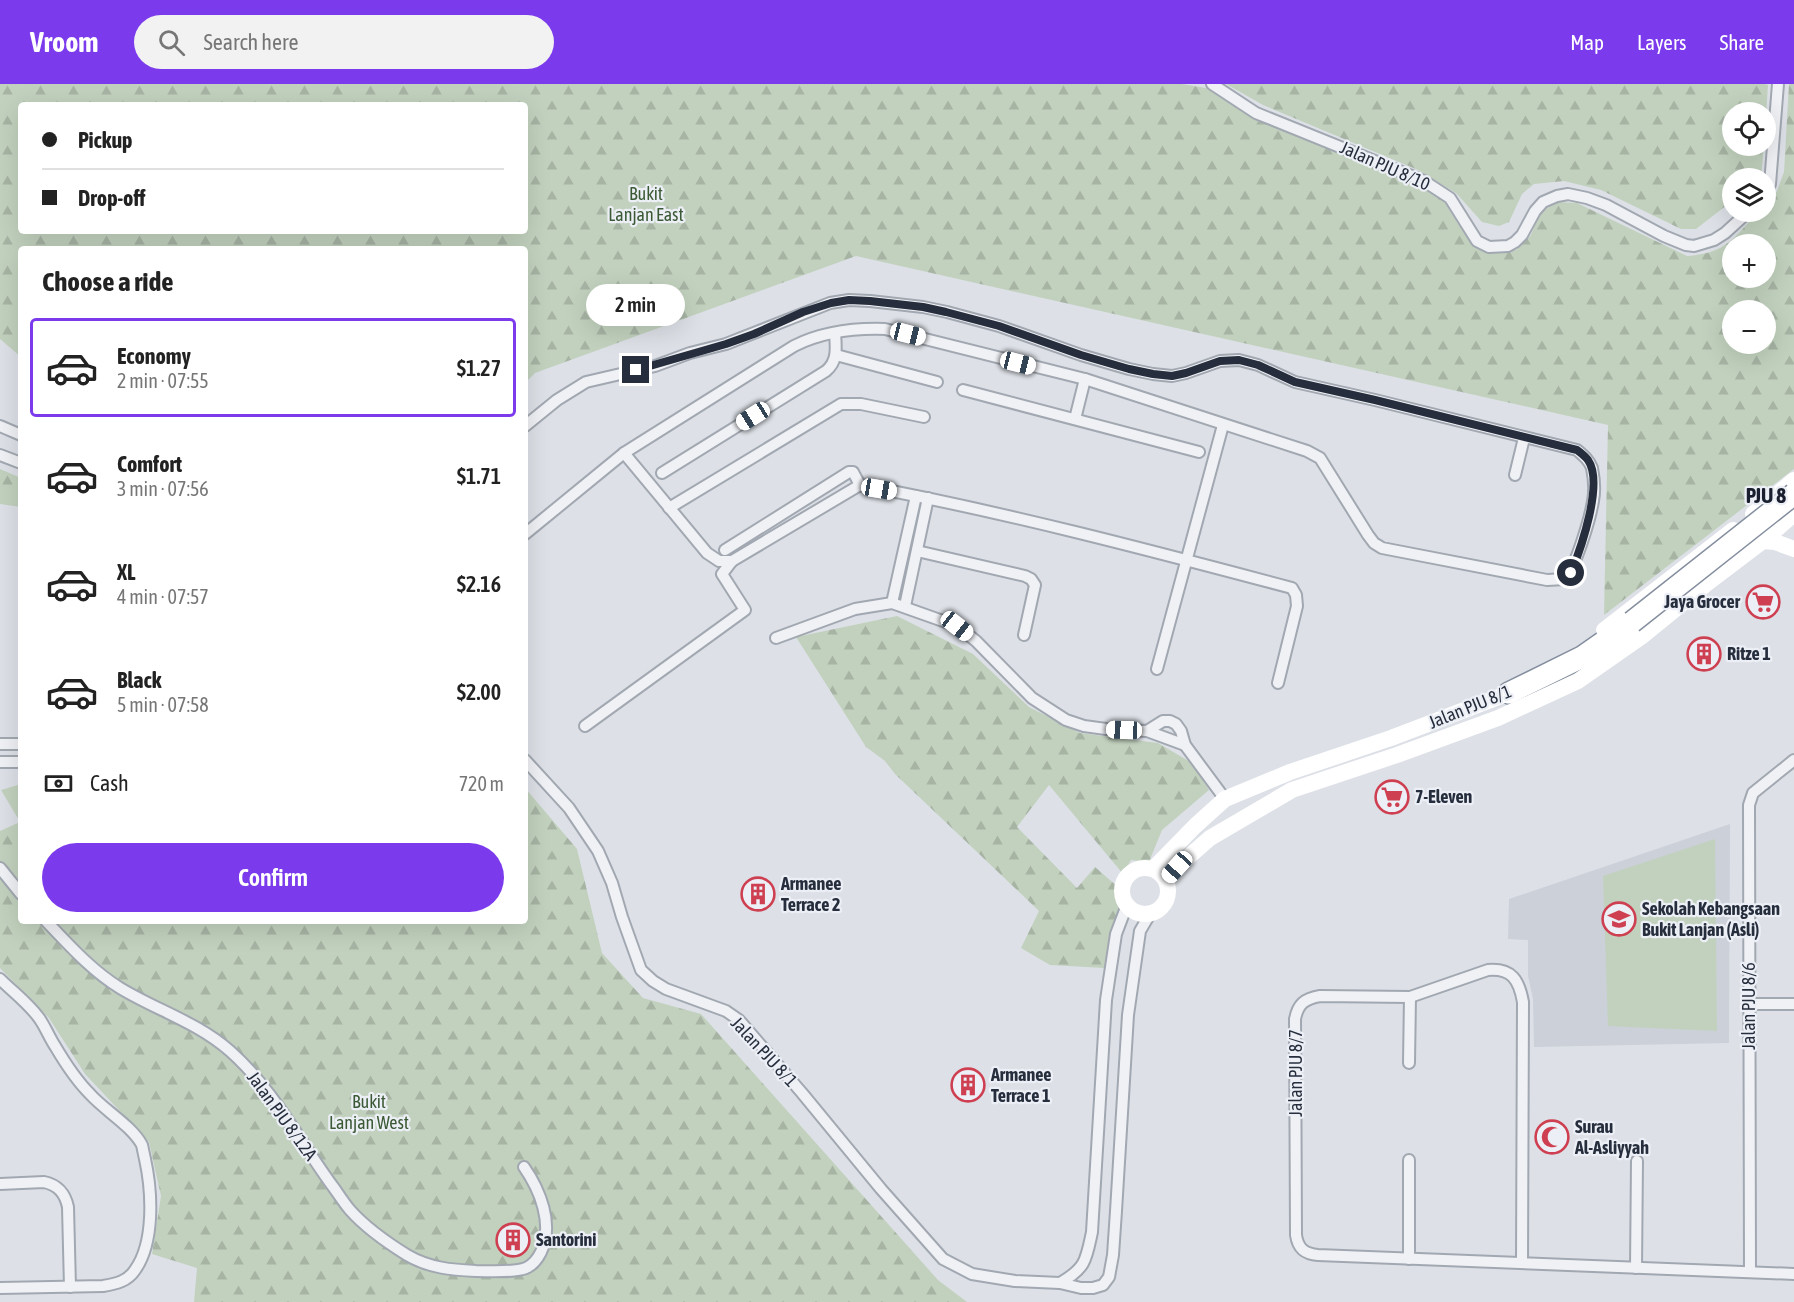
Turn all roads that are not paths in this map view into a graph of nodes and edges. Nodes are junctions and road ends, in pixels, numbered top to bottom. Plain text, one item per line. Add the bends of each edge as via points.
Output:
1 (1212, 84) edge
2 (1778, 84) edge
3 (1771, 168) edge
4 (1736, 222) edge
5 (835, 333) junction
6 (836, 355) junction
7 (1085, 379) junction
8 (937, 382) dead end
9 (963, 390) dead end
10 (924, 417) dead end
11 (1075, 420) junction
12 (528, 423) edge
13 (1223, 425) junction
14 (0, 426) edge
15 (18, 434) edge
16 (1524, 438) junction
17 (1199, 452) dead end
18 (624, 453) junction
19 (0, 454) edge
20 (18, 462) edge
21 (662, 473) dead end
22 (1515, 475) dead end
23 (1794, 480) edge
24 (860, 485) junction
25 (916, 495) junction
26 (928, 498) junction
27 (1777, 499) edge
28 (669, 508) junction
29 (1789, 521) edge
30 (528, 532) edge
31 (1763, 541) junction
32 (1794, 549) edge
33 (725, 550) dead end
34 (917, 551) junction
35 (1187, 560) junction
36 (732, 561) junction
37 (892, 603) junction
38 (905, 606) junction
39 (1024, 635) dead end
40 (776, 638) dead end
41 (1158, 669) dead end
42 (1278, 683) dead end
43 (1509, 693) junction
44 (585, 726) dead end
45 (1147, 731) junction
46 (1391, 738) junction
47 (0, 744) edge
48 (18, 744) edge
49 (1185, 745) junction
50 (1397, 755) junction
51 (1794, 760) edge
52 (0, 762) edge
53 (18, 762) edge
54 (528, 763) edge
55 (1225, 800) junction
56 (0, 868) edge
57 (1159, 875) junction
58 (18, 890) edge
59 (1127, 905) junction
60 (1150, 914) junction
61 (49, 924) edge
62 (0, 980) edge
63 (1410, 997) junction
64 (1749, 1004) junction
65 (1794, 1004) edge
66 (1409, 1064) dead end
67 (1409, 1160) dead end
68 (1637, 1161) dead end
69 (524, 1167) dead end
70 (0, 1184) edge
71 (1092, 1232) junction
72 (1114, 1233) junction
73 (1408, 1259) junction
74 (1522, 1263) junction
75 (1636, 1268) junction
76 (1750, 1272) junction
77 (1794, 1274) edge
78 (1060, 1283) junction
79 (70, 1287) junction
80 (0, 1288) edge

1 - 4 street, Jalan PJU 8/10 via 1256,113 1424,181 1450,198 1477,241 1489,247 1515,242 1543,202 1568,194 1606,205 1686,245 1714,240
2 - 3 street
5 - 6 street
5 - 7 street via 885,329
5 - 18 street via 794,346
6 - 8 street
6 - 21 street via 826,371
7 - 11 street
7 - 13 street
9 - 11 street
10 - 28 street via 861,404 841,404
11 - 17 street
12 - 16 street via 586,382 655,366 754,334 803,312 849,300 946,312 1153,374 1172,376 1220,361 1239,360 1295,382
13 - 16 street via 1320,458 1368,535 1382,548 1547,580 1565,579 1575,563 1593,499 1591,467 1577,450
13 - 35 street
14 - 15 street
16 - 22 street
18 - 28 street
18 - 30 street
19 - 20 street
23 - 27 main road, Jalan PJU 8/1
24 - 25 street
24 - 33 street via 853,472 849,472
24 - 36 street
25 - 26 street
25 - 37 street
26 - 34 street
26 - 35 street
27 - 29 street
27 - 43 main road, Jalan PJU 8/1 via 1610,626
27 - 43 highway, bridge via 1632,622 1582,657
28 - 36 street via 713,558
29 - 31 main road, Jalan PJU 8/1
29 - 32 street
31 - 32 main road
31 - 50 main road, Jalan PJU 8/1 via 1578,681 1498,718
34 - 38 street
34 - 39 street via 1031,579 1035,585
35 - 41 street
35 - 42 street via 1292,588 1297,606
36 - 44 street via 722,574 745,610
37 - 38 street
37 - 40 street via 855,609
38 - 45 street via 957,626 976,640 1032,698 1066,720 1084,726
43 - 46 main road, Jalan PJU 8/1
45 - 49 street
45 - 49 street via 1157,723 1170,721 1181,731
46 - 50 main road
46 - 55 main road, Jalan PJU 8/1 via 1290,772
47 - 48 street
49 - 55 street
50 - 57 main road, Jalan PJU 8/1 via 1292,790 1210,838 1177,867
51 - 64 street, Jalan PJU 8/6 via 1753,793 1749,805
52 - 53 street
54 - 78 street, Jalan PJU 8/1 via 569,808 598,851 641,970 652,981 739,1020 943,1259 972,1274
55 - 57 main road, Jalan PJU 8/1 via 1195,826
56 - 58 street
57 - 59 main road via 1139,869 1127,877 1122,891
57 - 60 main road via 1168,888 1168,897
59 - 60 main road via 1137,913
59 - 71 street via 1116,934 1106,1000
60 - 72 street, Jalan PJU 8/1 via 1140,931 1128,1016
61 - 69 street, Jalan PJU 8/12A via 111,983 213,1037 230,1051 267,1091 349,1209 375,1233 424,1264 441,1269 493,1271 526,1268 534,1263 547,1231 543,1205
62 - 79 street via 40,1019 90,1095 132,1133 144,1154 150,1207 147,1239 135,1271 116,1284
63 - 66 street
63 - 73 street, Jalan PJU 8/7 via 1320,996 1298,1009 1295,1019 1297,1244 1310,1254
63 - 74 street, Jalan PJU 8/7 via 1479,972 1499,969 1513,976 1520,989
64 - 65 street
64 - 76 street, Jalan PJU 8/6
67 - 73 street
68 - 75 street
70 - 79 street via 44,1182 61,1190 68,1207
71 - 72 street
71 - 78 street via 1083,1265
72 - 78 street, Jalan PJU 8/1 via 1109,1276 1103,1285 1081,1288
73 - 74 street, Jalan PJU 8/7
74 - 75 street, Jalan PJU 8/7
75 - 76 street, Jalan PJU 8/7
76 - 77 street, Jalan PJU 8/7
79 - 80 street

